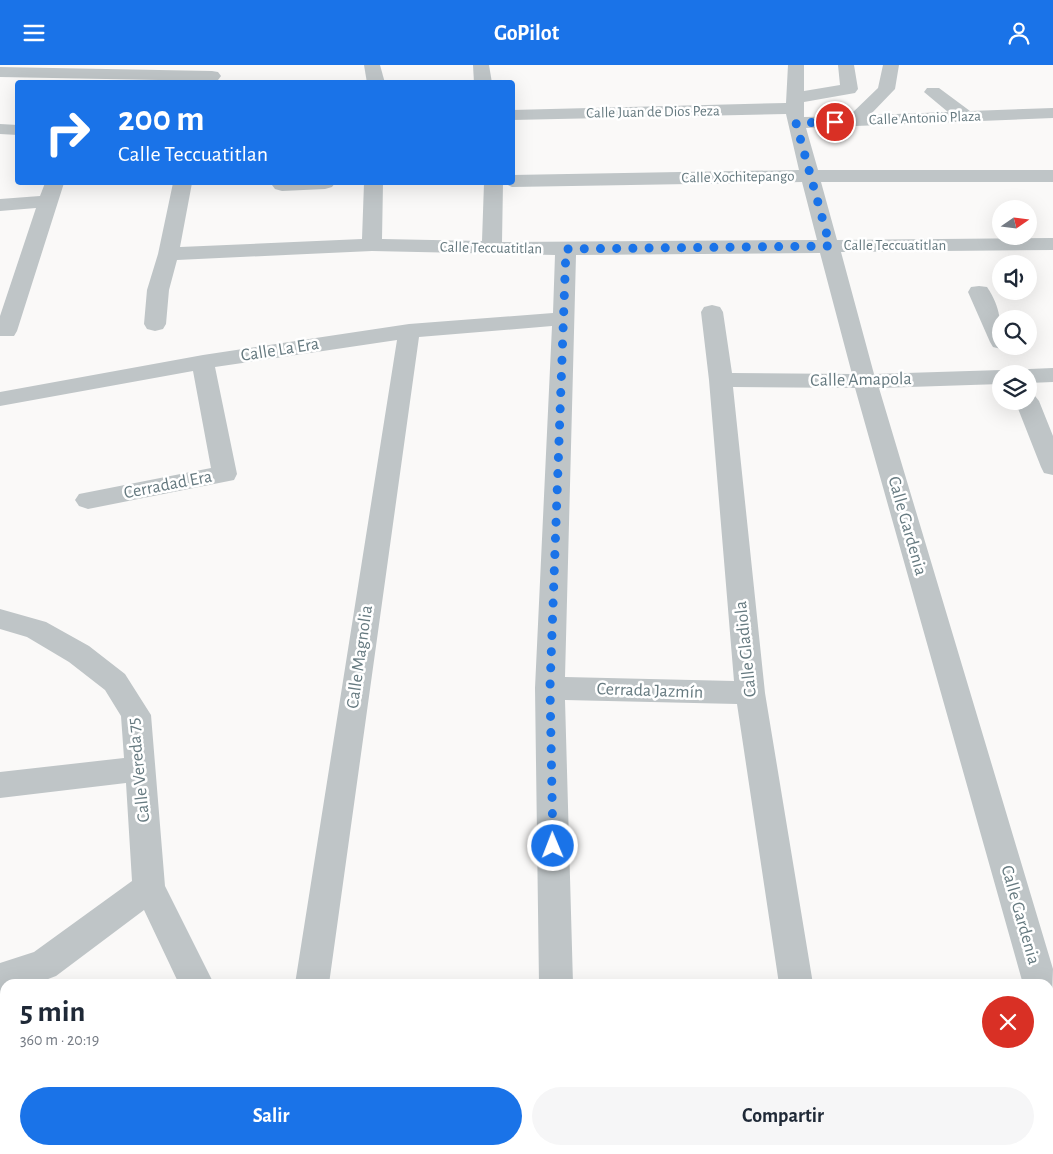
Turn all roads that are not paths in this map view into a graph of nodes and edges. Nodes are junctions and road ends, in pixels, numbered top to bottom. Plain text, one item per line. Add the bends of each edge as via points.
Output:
1 (372, 65) edge
2 (481, 65) edge
3 (796, 65) edge
4 (846, 65) edge
5 (891, 65) edge
6 (0, 72) edge
7 (213, 75) edge
8 (375, 80) edge
9 (483, 80) edge
10 (933, 92) dead end
11 (796, 110) junction
12 (1053, 113) edge
13 (515, 115) edge
14 (966, 117) junction
15 (854, 121) junction
16 (0, 129) edge
17 (15, 130) edge
18 (811, 176) junction
19 (1053, 176) edge
20 (515, 181) edge
21 (182, 185) edge
22 (373, 185) edge
23 (494, 185) edge
24 (51, 192) edge
25 (0, 205) edge
26 (1053, 244) edge
27 (372, 245) junction
28 (830, 246) junction
29 (492, 248) junction
30 (566, 249) junction
31 (168, 254) junction
32 (979, 292) dead end
33 (712, 312) dead end
34 (562, 319) junction
35 (992, 322) edge
36 (155, 324) dead end
37 (6, 331) dead end
38 (409, 331) junction
39 (203, 362) junction
40 (1053, 375) edge
41 (1037, 376) edge
42 (992, 377) edge
43 (721, 380) junction
44 (865, 381) junction
45 (0, 399) edge
46 (1031, 410) edge
47 (1053, 467) edge
48 (88, 501) dead end
49 (0, 619) edge
50 (550, 688) junction
51 (750, 693) junction
52 (141, 769) junction
53 (0, 785) edge
54 (149, 887) junction
55 (0, 979) edge
56 (195, 979) edge
57 (313, 979) edge
58 (556, 979) edge
59 (795, 979) edge
60 (1039, 979) edge

1 - 8 street
2 - 9 street
3 - 11 street, Calle Gardenia
4 - 11 street via 849,89
5 - 15 street via 886,89
6 - 7 street
10 - 14 street
11 - 13 street, Calle Juan de Dios Peza
11 - 15 street, Calle Antonio Plaza
11 - 18 street, Calle Gardenia
12 - 14 street, Calle Antonio Plaza
14 - 15 street, Calle Antonio Plaza
16 - 17 street
18 - 19 street, Calle Xochitepango
18 - 20 street, Calle Xochitepango
18 - 28 street, Calle Gardenia
21 - 31 street
22 - 27 street
23 - 29 street
24 - 25 street
24 - 37 street
26 - 28 street, Calle Teccuatitlan
27 - 29 street, Calle Teccuatitlan
27 - 31 street, Calle Teccuatitlan
28 - 30 street, Calle Teccuatitlan
28 - 44 street, Calle Gardenia
29 - 30 street, Calle Teccuatitlan
30 - 34 street
31 - 36 street via 158,290
32 - 35 street
33 - 43 street, Calle Gladiola
34 - 38 street, Calle La Era
34 - 50 street
38 - 39 street, Calle La Era
38 - 57 street, Calle Magnolia
39 - 45 street, Calle La Era
39 - 48 street, Cerradad Era via 225,474
40 - 41 street
42 - 44 street, Calle Amapola
43 - 44 street, Calle Amapola
43 - 51 street, Calle Gladiola
44 - 60 street, Calle Gardenia
46 - 47 street
49 - 52 street, Calle Vereda 75 via 36,629 79,654 115,683 136,715
50 - 51 street, Cerrada Jazmín
50 - 58 street
51 - 59 street, Calle Gladiola
52 - 53 street
52 - 54 street, Calle Vereda 75
54 - 55 street via 44,965
54 - 56 street, Calle Vereda 75

